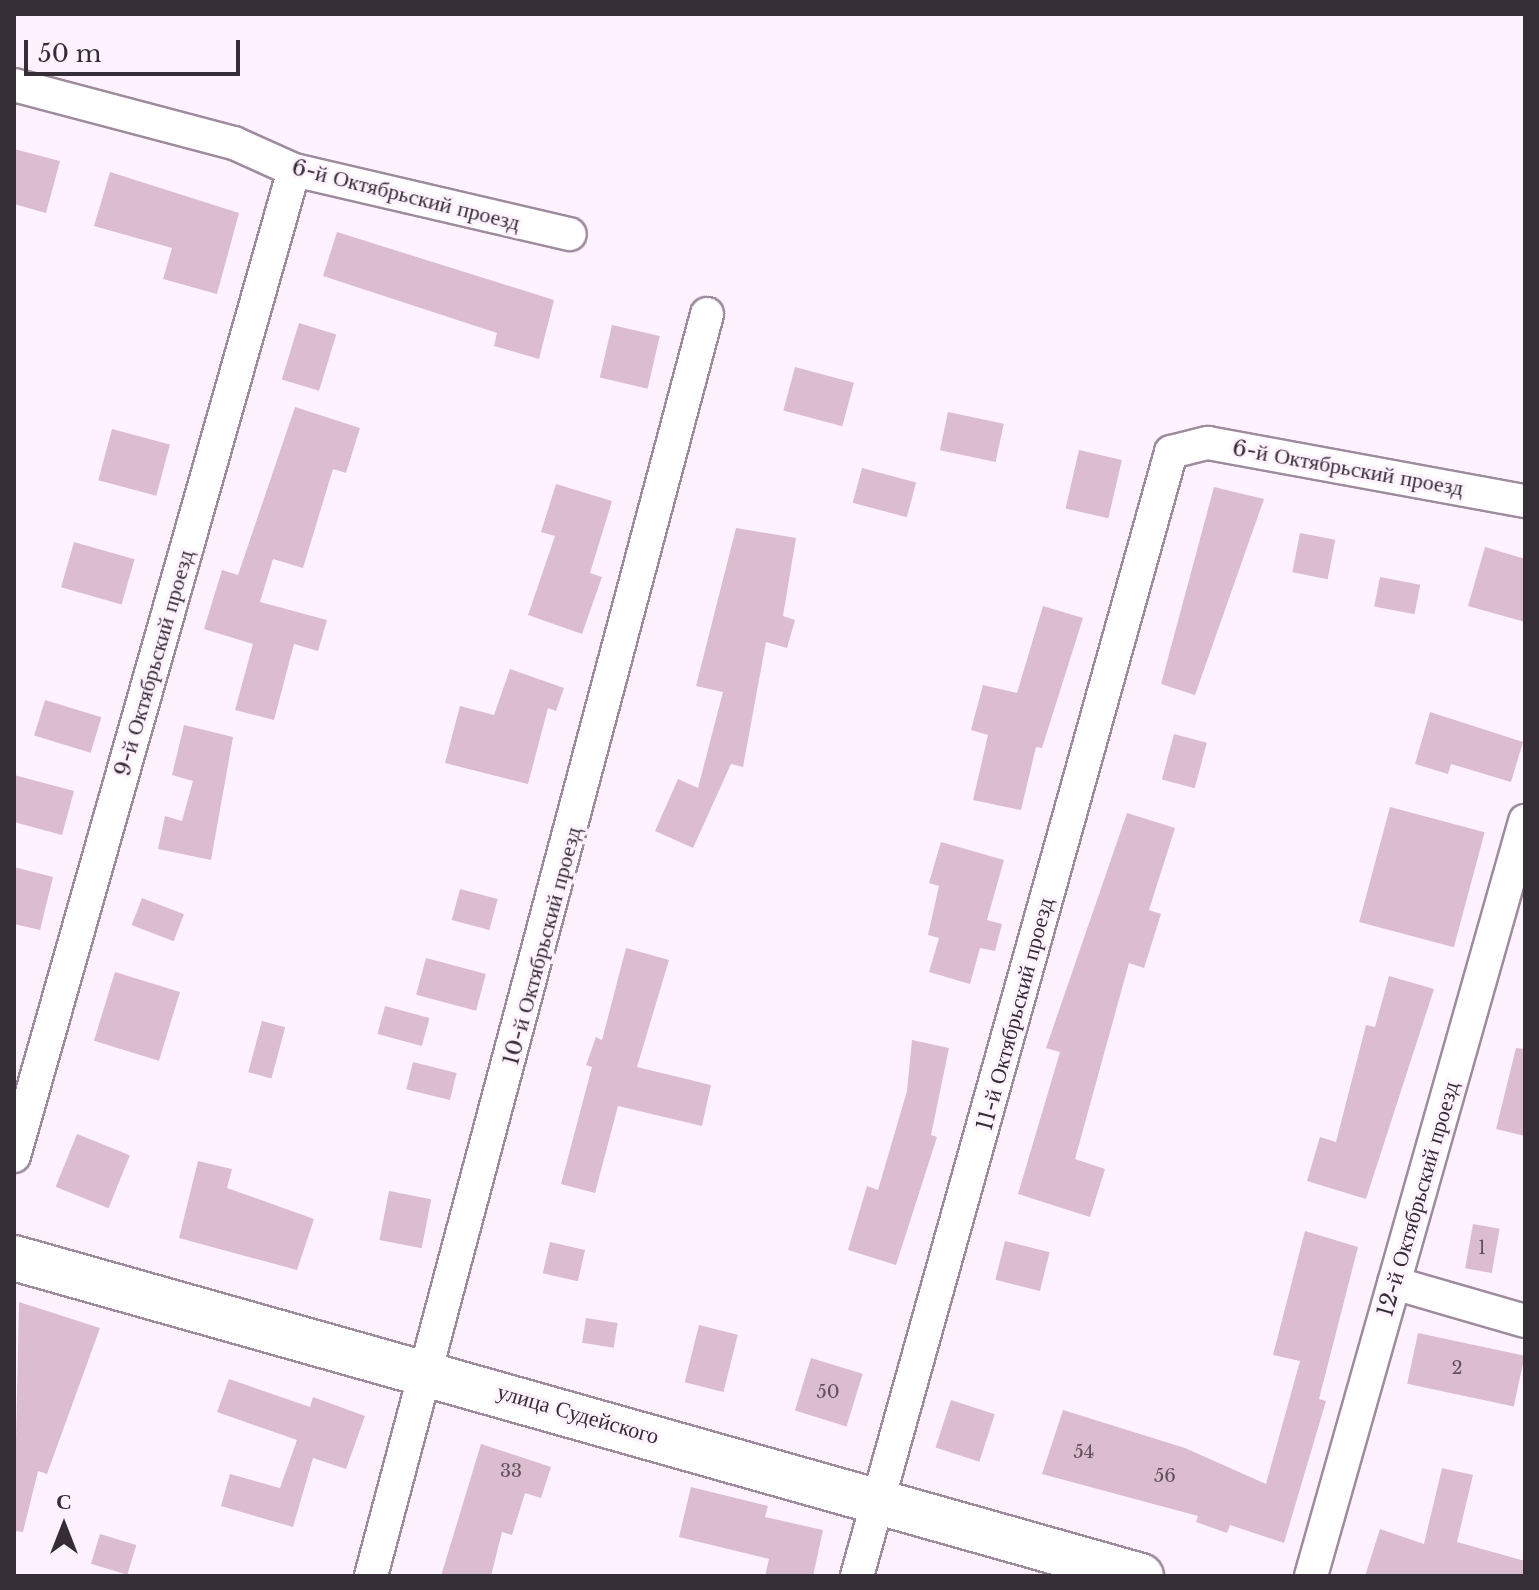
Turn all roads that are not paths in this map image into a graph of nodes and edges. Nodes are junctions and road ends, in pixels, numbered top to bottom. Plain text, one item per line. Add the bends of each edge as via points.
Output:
1 (14, 85) edge
2 (294, 170) junction
3 (570, 234) dead end
4 (707, 314) dead end
5 (1171, 452) joint
6 (1525, 501) edge
7 (1525, 821) edge
8 (1519, 866) edge
9 (14, 1156) edge
10 (14, 1258) edge
11 (1394, 1283) junction
12 (1525, 1321) edge
13 (431, 1372) junction
14 (879, 1503) junction
15 (371, 1576) edge
16 (857, 1576) edge
17 (1141, 1576) edge
18 (1311, 1576) edge

1 - 2 street, 6-й Октябрьский проезд via 234,143
2 - 3 street, 6-й Октябрьский проезд
2 - 9 street, 9-й Октябрьский проезд
4 - 13 street, 10-й Октябрьский проезд
5 - 6 street, 6-й Октябрьский проезд via 1208,443
5 - 14 street, 11-й Октябрьский проезд
7 - 8 street, 12-й Октябрьский проезд
8 - 11 street, 12-й Октябрьский проезд
10 - 13 street, улица Судейского
11 - 12 street
11 - 18 street, 12-й Октябрьский проезд
13 - 14 street, улица Судейского
13 - 15 street, 10-й Октябрьский проезд
14 - 16 street, 11-й Октябрьский проезд
14 - 17 street, улица Судейского

